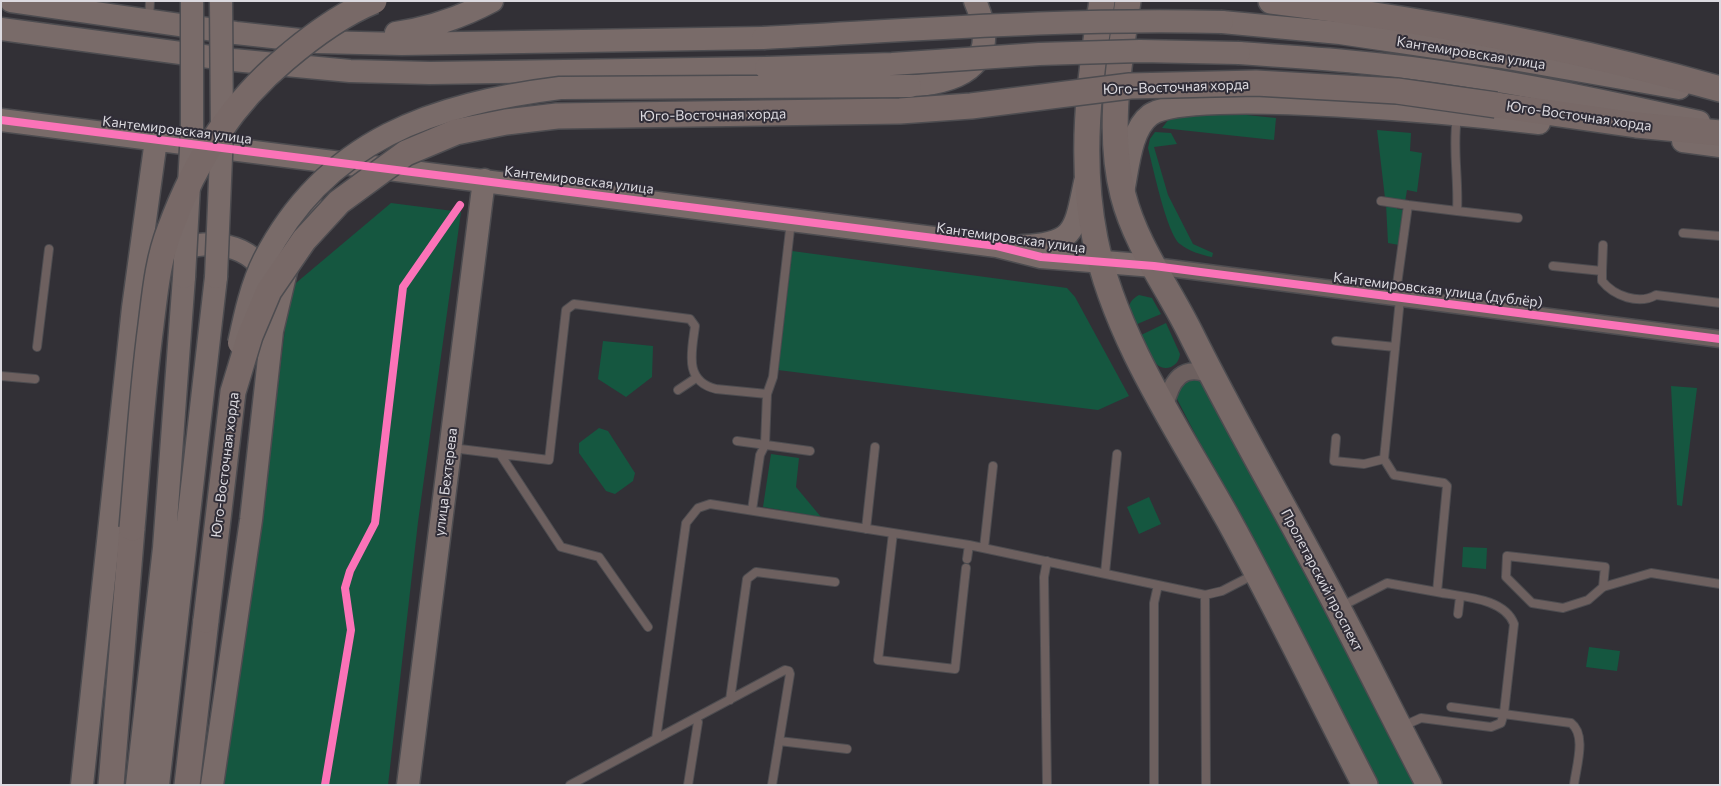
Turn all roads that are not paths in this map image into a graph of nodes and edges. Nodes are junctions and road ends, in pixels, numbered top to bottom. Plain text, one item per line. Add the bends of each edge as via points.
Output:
1 (10, 1) edge
2 (192, 1) edge
3 (220, 1) edge
4 (374, 1) edge
5 (492, 1) edge
6 (975, 1) edge
7 (1102, 1) edge
8 (1128, 1) edge
9 (1270, 1) edge
10 (48, 4) edge
11 (150, 11) edge
12 (1, 29) edge
13 (318, 42) junction
14 (1720, 89) edge
15 (1720, 96) edge
16 (1458, 113) junction
17 (1, 120) edge
18 (1720, 127) edge
19 (1720, 133) edge
20 (156, 140) junction
21 (1720, 146) edge
22 (405, 170) junction
23 (1086, 178) junction
24 (484, 180) junction
25 (1123, 193) junction
26 (1381, 201) dead end
27 (1408, 205) junction
28 (1457, 211) junction
29 (1518, 218) dead end
30 (791, 221) junction
31 (1683, 232) dead end
32 (1720, 236) edge
33 (997, 246) junction
34 (1604, 246) dead end
35 (49, 249) dead end
36 (1100, 263) junction
37 (1154, 266) junction
38 (1553, 266) dead end
39 (1602, 271) junction
40 (1398, 299) junction
41 (1720, 303) edge
42 (133, 308) junction
43 (272, 331) junction
44 (1720, 339) edge
45 (1336, 342) dead end
46 (37, 347) dead end
47 (1395, 348) junction
48 (1, 376) edge
49 (1212, 376) junction
50 (696, 378) junction
51 (35, 379) dead end
52 (678, 390) dead end
53 (233, 392) junction
54 (768, 394) junction
55 (1165, 407) junction
56 (1336, 438) dead end
57 (737, 441) dead end
58 (765, 445) junction
59 (875, 447) dead end
60 (450, 448) junction
61 (810, 451) dead end
62 (500, 454) junction
63 (1117, 454) dead end
64 (1384, 459) junction
65 (993, 466) dead end
66 (1405, 477) junction
67 (1404, 486) dead end
68 (752, 510) junction
69 (866, 529) junction
70 (893, 533) junction
71 (969, 545) junction
72 (984, 548) junction
73 (967, 559) dead end
74 (1047, 561) junction
75 (966, 568) dead end
76 (1105, 573) junction
77 (1255, 574) junction
78 (835, 582) dead end
79 (1720, 584) edge
80 (1158, 585) junction
81 (1603, 587) junction
82 (1437, 592) junction
83 (1205, 595) junction
84 (1460, 597) junction
85 (1338, 608) junction
86 (1458, 614) dead end
87 (648, 627) dead end
88 (730, 700) junction
89 (1451, 707) dead end
90 (1504, 713) junction
91 (695, 719) junction
92 (1399, 728) junction
93 (656, 739) junction
94 (780, 741) junction
95 (847, 749) dead end
96 (82, 785) edge
97 (111, 785) edge
98 (137, 785) edge
99 (158, 785) edge
100 (187, 785) edge
101 (212, 785) edge
102 (408, 785) edge
103 (570, 785) edge
104 (688, 785) edge
105 (772, 785) edge
106 (1046, 785) edge
107 (1154, 785) edge
108 (1206, 785) edge
109 (1365, 785) edge
110 (1429, 785) edge
111 (1574, 785) edge

1 - 10 main road
2 - 98 main road, bridge via 192,130 184,277 164,548
3 - 99 main road, Юго-Восточная хорда, bridge via 222,133 216,277
4 - 97 main road, bridge via 307,40 264,77 219,131 195,172 169,229 157,275 148,348
5 - 13 main road via 416,30
6 - 53 main road, bridge via 982,17 983,47 968,71 951,80 910,86 560,88 504,95 440,112 389,134 337,166 303,201 276,239 249,302
7 - 23 main road via 1088,103
8 - 25 main road, Пролетарский проспект via 1116,105 1117,157
9 - 14 main road via 1532,42
10 - 11 main road
11 - 13 main road
12 - 18 main road, Кантемировская улица, bridge via 233,60 350,71 430,73 766,68 1140,51 1239,53 1364,62 1460,74 1583,96
13 - 15 main road, Кантемировская улица, bridge via 402,44 763,38 1038,22 1222,22 1340,33 1467,51
16 - 21 main road
16 - 25 main road via 1266,104 1199,103 1166,108 1151,114 1138,130
16 - 28 lane via 1454,138 1459,184
17 - 20 main road, Кантемировская улица
19 - 53 main road, Юго-Восточная хорда, bridge via 1636,125 1397,92 1256,83 1130,86 971,106 900,111 557,116 506,122 456,132 406,153 339,202 304,240 269,291 250,336
20 - 22 main road, Кантемировская улица
20 - 42 main road
22 - 24 main road, Кантемировская улица
22 - 43 main road via 357,173 339,178 314,195 295,233
23 - 33 main road, Кантемировская улица via 1076,223 1065,237 1043,245
23 - 36 main road
24 - 30 main road, Кантемировская улица
24 - 60 main road, улица Бехтерева
25 - 37 main road, Пролетарский проспект via 1136,234
26 - 27 lane
27 - 28 lane
27 - 40 lane
28 - 29 lane
30 - 33 main road, Кантемировская улица
30 - 54 lane
31 - 32 lane
33 - 36 main road, Кантемировская улица via 1041,258
34 - 39 lane
35 - 46 lane
36 - 37 main road, Кантемировская улица
36 - 55 main road via 1128,337
37 - 40 street, Кантемировская улица (дублёр)
37 - 49 main road, Пролетарский проспект
38 - 39 lane
39 - 41 lane via 1602,281 1619,296 1648,299 1656,295
40 - 44 street, Кантемировская улица (дублёр)
40 - 47 lane
42 - 43 main road via 164,257 200,244 221,245 240,250 257,262 266,276 272,301
42 - 96 main road
43 - 101 main road via 251,520
45 - 47 lane
47 - 64 lane
48 - 51 lane
49 - 55 street via 1198,371 1183,374 1172,384
49 - 85 main road, Пролетарский проспект
50 - 52 lane
50 - 54 lane via 716,389
50 - 62 lane via 691,360 695,326 690,319 574,304 566,310 548,460
53 - 100 main road, Юго-Восточная хорда, bridge
54 - 58 lane
55 - 77 main road
56 - 64 lane via 1334,461 1364,464
57 - 58 lane
58 - 61 lane
58 - 68 lane via 760,455
59 - 69 lane
60 - 62 lane
60 - 102 main road, улица Бехтерева
62 - 87 lane via 561,547 599,557
63 - 76 lane
64 - 66 lane via 1394,475
65 - 72 lane
66 - 67 lane
66 - 82 lane via 1444,482 1448,489
68 - 69 lane
68 - 93 lane via 710,504 698,508 686,523
69 - 70 lane
70 - 71 lane
70 - 75 lane via 878,660 954,669
71 - 72 lane
71 - 73 lane
72 - 74 lane
74 - 76 lane
74 - 106 lane via 1044,577
76 - 80 lane
77 - 83 lane via 1222,591
77 - 109 main road
78 - 88 lane via 756,572 747,579
79 - 81 lane via 1651,573
80 - 83 lane
80 - 107 lane via 1154,603
81 - 81 lane via 1588,600 1563,608 1532,603 1506,578 1507,556 1605,567
82 - 84 lane
82 - 85 lane via 1386,583
83 - 108 lane
84 - 86 lane
84 - 90 lane via 1500,607 1512,618
85 - 92 main road, Пролетарский проспект
88 - 91 lane
88 - 94 lane via 785,670 789,671
89 - 90 lane
90 - 92 lane via 1501,723 1491,727 1421,718
90 - 111 lane via 1564,721 1576,727 1579,737
91 - 93 lane
91 - 104 lane via 698,722
92 - 110 main road, Пролетарский проспект
93 - 103 lane
94 - 95 lane
94 - 105 lane

